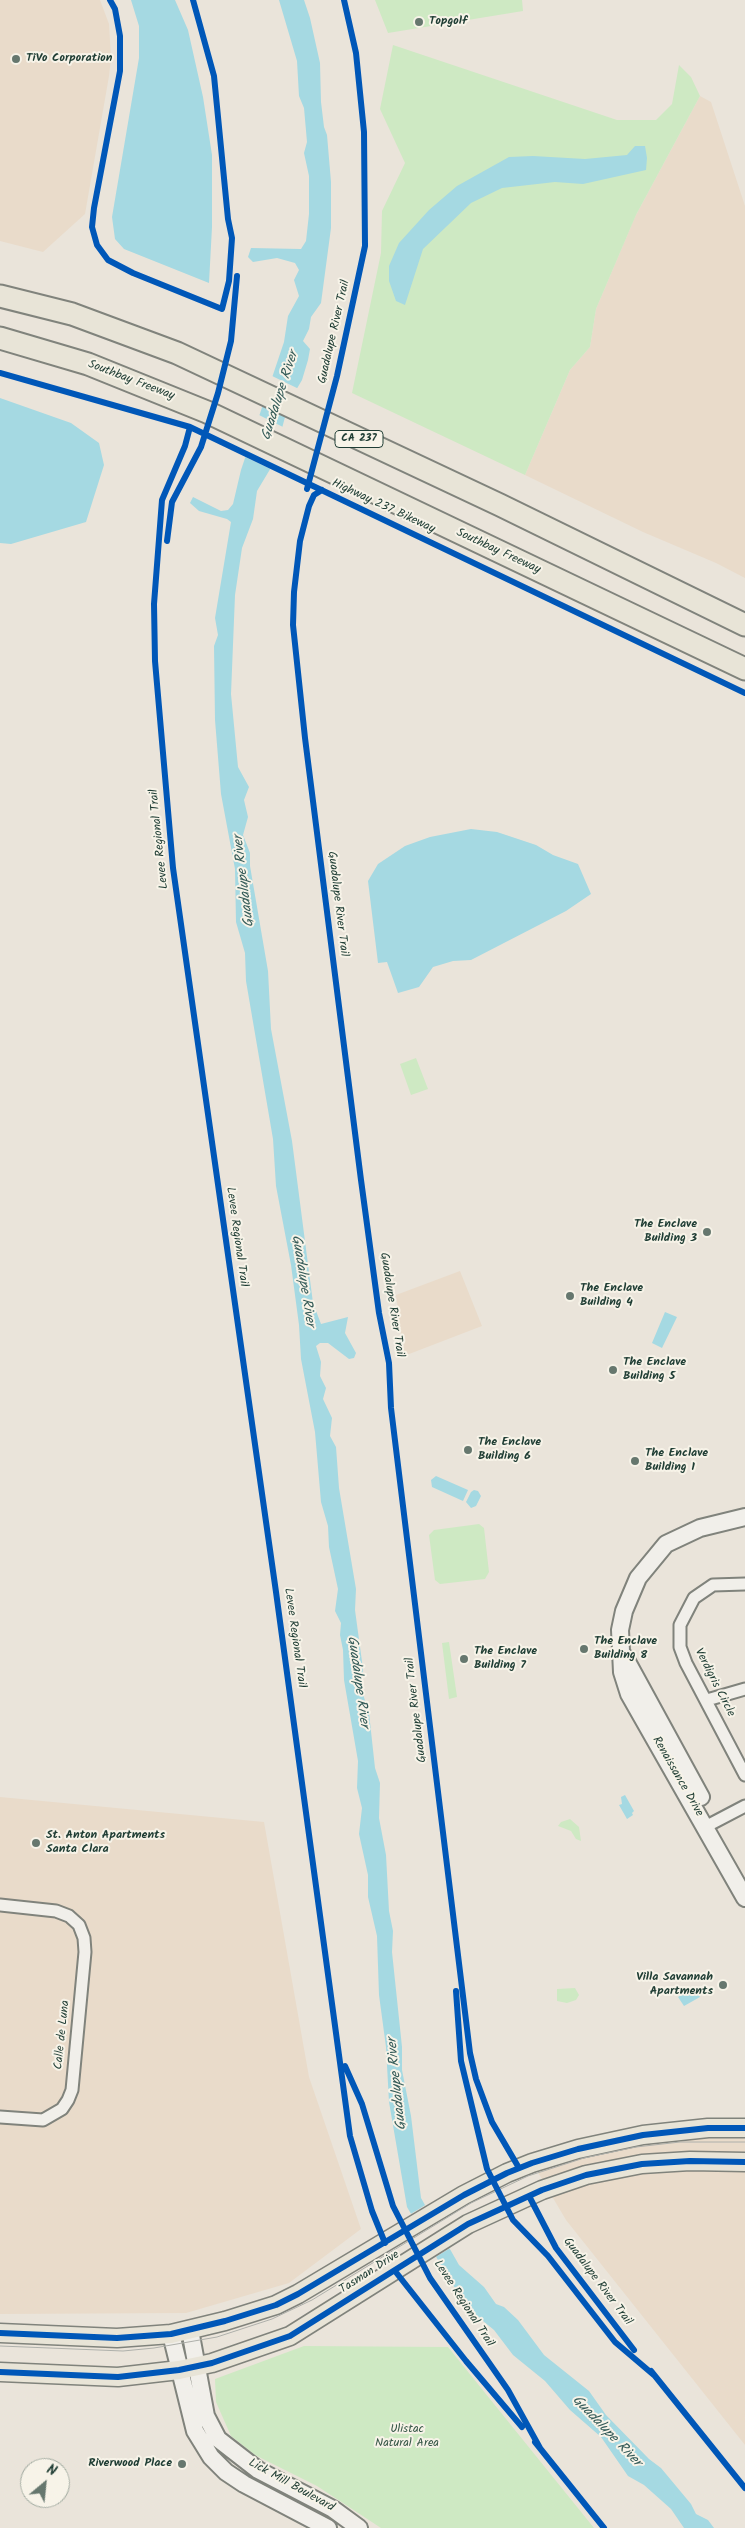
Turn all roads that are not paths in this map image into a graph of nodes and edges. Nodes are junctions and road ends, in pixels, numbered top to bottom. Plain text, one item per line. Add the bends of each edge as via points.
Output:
1 (0, 296) edge
2 (0, 338) edge
3 (745, 610) edge
4 (716, 611) junction
5 (745, 625) edge
6 (745, 669) edge
7 (737, 1519) edge
8 (745, 1528) edge
9 (745, 1584) edge
10 (745, 1689) edge
11 (707, 1700) junction
12 (745, 1775) edge
13 (745, 1806) edge
14 (710, 1825) junction
15 (745, 1875) edge
16 (745, 1898) edge
17 (0, 1905) edge
18 (0, 2117) edge
19 (745, 2128) edge
20 (745, 2162) edge
21 (190, 2330) junction
22 (0, 2333) edge
23 (171, 2334) junction
24 (187, 2368) junction
25 (0, 2372) edge
26 (328, 2528) edge
27 (359, 2528) edge

1 - 4 highway, CA 237 via 98,323 153,343 500,505
2 - 6 highway, Southbay Freeway via 88,364 207,412
3 - 4 highway
4 - 5 highway, CA 237
7 - 8 main road, Renaissance Drive
7 - 14 main road, Renaissance Drive via 700,1528 666,1544 638,1578 620,1630 622,1652
9 - 11 street, Verdigris Circle via 713,1585 694,1598 680,1625 680,1647
10 - 11 street
11 - 12 street, Verdigris Circle
13 - 14 street
14 - 15 main road, Renaissance Drive
14 - 16 main road, Renaissance Drive
17 - 18 street, Calle de Luna via 56,1911 69,1916 79,1925 85,1952 72,2090 62,2109 43,2120
19 - 21 main road, Tasman Drive via 675,2131 609,2141 507,2173 464,2195 321,2282 276,2304
20 - 24 main road, Tasman Drive via 690,2161 613,2169 565,2182 468,2224 290,2336 236,2356
21 - 23 main road, Tasman Drive
21 - 24 main road, Lick Mill Boulevard
22 - 23 main road, Tasman Drive via 117,2338
23 - 24 main road, Lick Mill Boulevard
24 - 25 main road, Tasman Drive via 118,2377
24 - 26 main road, Lick Mill Boulevard via 195,2431 211,2458 244,2484
24 - 27 main road, Lick Mill Boulevard via 218,2439 258,2470 333,2509

